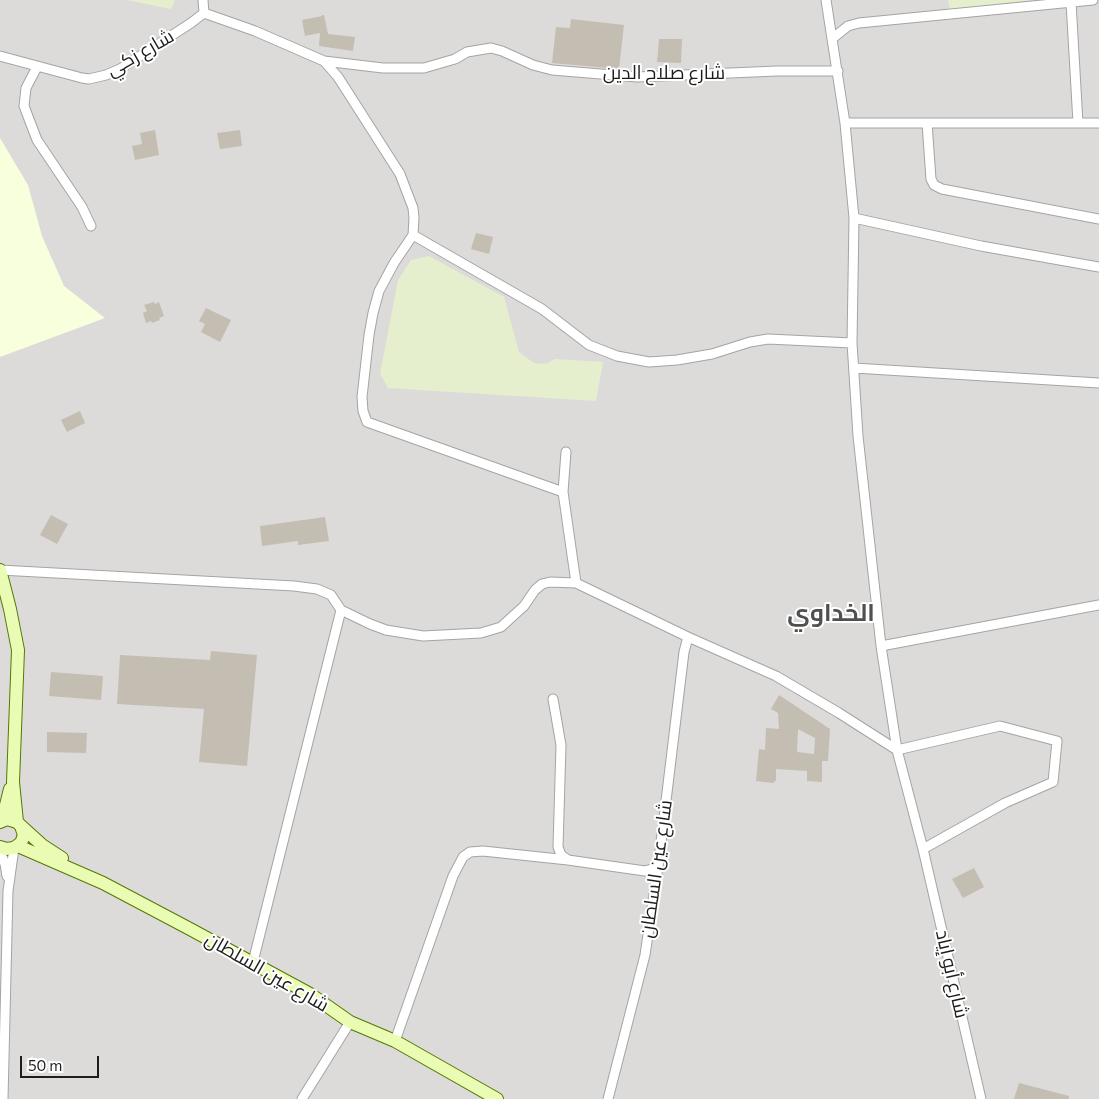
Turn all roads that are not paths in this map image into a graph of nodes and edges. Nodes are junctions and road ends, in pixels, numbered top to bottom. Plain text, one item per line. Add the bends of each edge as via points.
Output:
1 (203, 0) edge
2 (826, 0) edge
3 (1093, 0) edge
4 (1071, 2) junction
5 (204, 13) junction
6 (833, 38) junction
7 (0, 56) edge
8 (324, 61) junction
9 (37, 67) junction
10 (838, 71) junction
11 (845, 123) junction
12 (927, 123) junction
13 (1078, 123) junction
14 (1099, 123) edge
15 (854, 218) junction
16 (1099, 219) edge
17 (91, 226) dead end
18 (412, 235) junction
19 (1099, 267) edge
20 (852, 343) junction
21 (854, 368) junction
22 (1099, 383) edge
23 (566, 452) dead end
24 (564, 492) junction
25 (0, 570) edge
26 (576, 583) junction
27 (1099, 605) edge
28 (341, 610) junction
29 (688, 637) junction
30 (881, 646) junction
31 (553, 699) dead end
32 (897, 750) junction
33 (13, 782) junction
34 (1, 822) edge
35 (19, 824) junction
36 (0, 847) edge
37 (16, 847) junction
38 (558, 847) junction
39 (923, 849) junction
40 (0, 851) edge
41 (543, 857) junction
42 (568, 860) junction
43 (658, 867) junction
44 (88, 877) junction
45 (4, 892) edge
46 (253, 962) junction
47 (350, 1022) junction
48 (395, 1041) junction
49 (3, 1099) edge
50 (302, 1099) edge
51 (497, 1099) edge
52 (608, 1099) edge
53 (982, 1099) edge

1 - 5 street
2 - 6 street
3 - 4 street
4 - 6 street via 860,23 848,26
4 - 13 street
5 - 8 street, شارع صلاح الدين
5 - 9 street, شارع زكي via 106,76 90,78
6 - 10 street
7 - 9 street, شارع زكي
8 - 10 street, شارع صلاح الدين via 383,68 424,68 455,60 467,52 491,48 552,70 637,77
8 - 18 street via 338,76 400,174 413,208
9 - 17 street via 26,88 24,106 37,140
10 - 11 street, شارع أبو إياد
11 - 12 street
11 - 15 street, شارع أبو إياد
12 - 13 street
12 - 16 street via 934,185
13 - 14 street
15 - 19 street via 981,246
15 - 20 street, شارع أبو إياد
18 - 20 street via 542,309 589,345 617,356 649,362 677,360 768,339
18 - 24 street via 379,291 373,313 362,397 367,422
20 - 21 street, شارع أبو إياد
21 - 22 street
21 - 30 street, شارع أبو إياد via 858,436
23 - 24 street
24 - 26 street
25 - 28 street via 294,586 326,592
25 - 33 main road via 18,650
26 - 28 street via 542,584 509,622 481,633 406,634 386,630
26 - 29 street
27 - 30 street
28 - 46 street
29 - 32 street via 776,676
29 - 43 street, شارع عين السلطان
30 - 32 street, شارع أبو إياد
31 - 38 street via 561,745
32 - 39 street, شارع أبو إياد
32 - 39 street via 1000,726 1057,741 1053,782 1005,803
33 - 34 main road
33 - 35 main road
34 - 35 main road via 7,819
35 - 37 main road via 24,835
35 - 44 main road, شارع عين السلطان via 42,845
36 - 37 main road, شارع عين السلطان
37 - 44 main road, شارع عين السلطان
37 - 45 street
38 - 41 street via 551,855
38 - 42 street
39 - 53 street, شارع أبو إياد
40 - 45 street via 5,864
41 - 42 street
41 - 48 street via 475,851 463,857 453,876
42 - 43 street via 645,871
43 - 52 street, شارع عين السلطان via 645,954
44 - 46 main road, شارع عين السلطان
45 - 49 street
46 - 47 main road, شارع عين السلطان via 310,994
47 - 48 main road, شارع عين السلطان
47 - 50 street
48 - 51 main road, شارع عين السلطان

